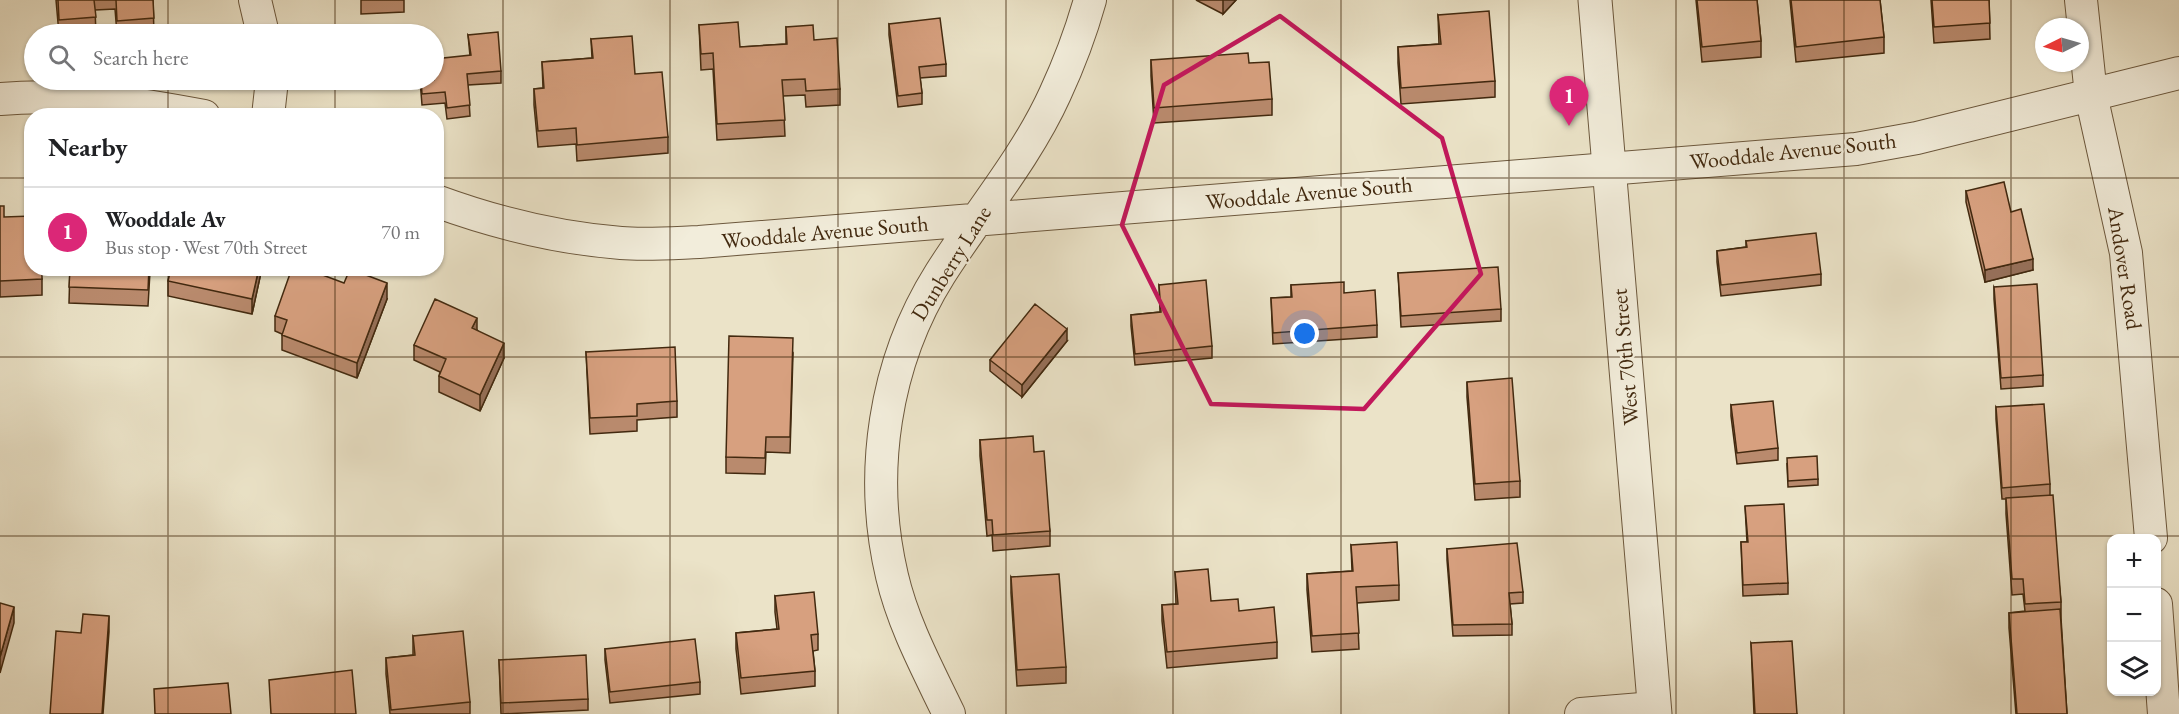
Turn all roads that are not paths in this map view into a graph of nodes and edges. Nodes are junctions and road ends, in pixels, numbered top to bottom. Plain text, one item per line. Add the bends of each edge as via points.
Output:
1 (255, 0) edge
2 (1090, 0) edge
3 (1594, 0) edge
4 (2081, 0) edge
5 (261, 24) edge
6 (2179, 73) edge
7 (272, 90) edge
8 (2091, 95) junction
9 (0, 99) edge
10 (162, 108) edge
11 (269, 108) edge
12 (1609, 168) junction
13 (444, 204) edge
14 (976, 220) junction
15 (2151, 534) edge
16 (2159, 642) edge
17 (1654, 711) edge
18 (949, 714) edge
19 (1581, 714) edge
20 (2164, 714) edge

1 - 5 street
2 - 14 street, Dunberry Lane via 1055,95 1017,161
3 - 12 street, West 70th Street
4 - 8 street, Andover Road
6 - 8 street, Wooddale Avenue South
7 - 11 street
8 - 12 street, Wooddale Avenue South via 1856,149
8 - 15 street, Andover Road via 2126,253
9 - 10 street via 35,96 131,102
12 - 14 street, Wooddale Avenue South
12 - 17 street, West 70th Street
13 - 14 street, Wooddale Avenue South via 545,233 621,243 699,242
14 - 18 street, Dunberry Lane via 939,275 910,331 891,390 881,453 882,515 892,577 913,637
16 - 20 street
17 - 19 street

